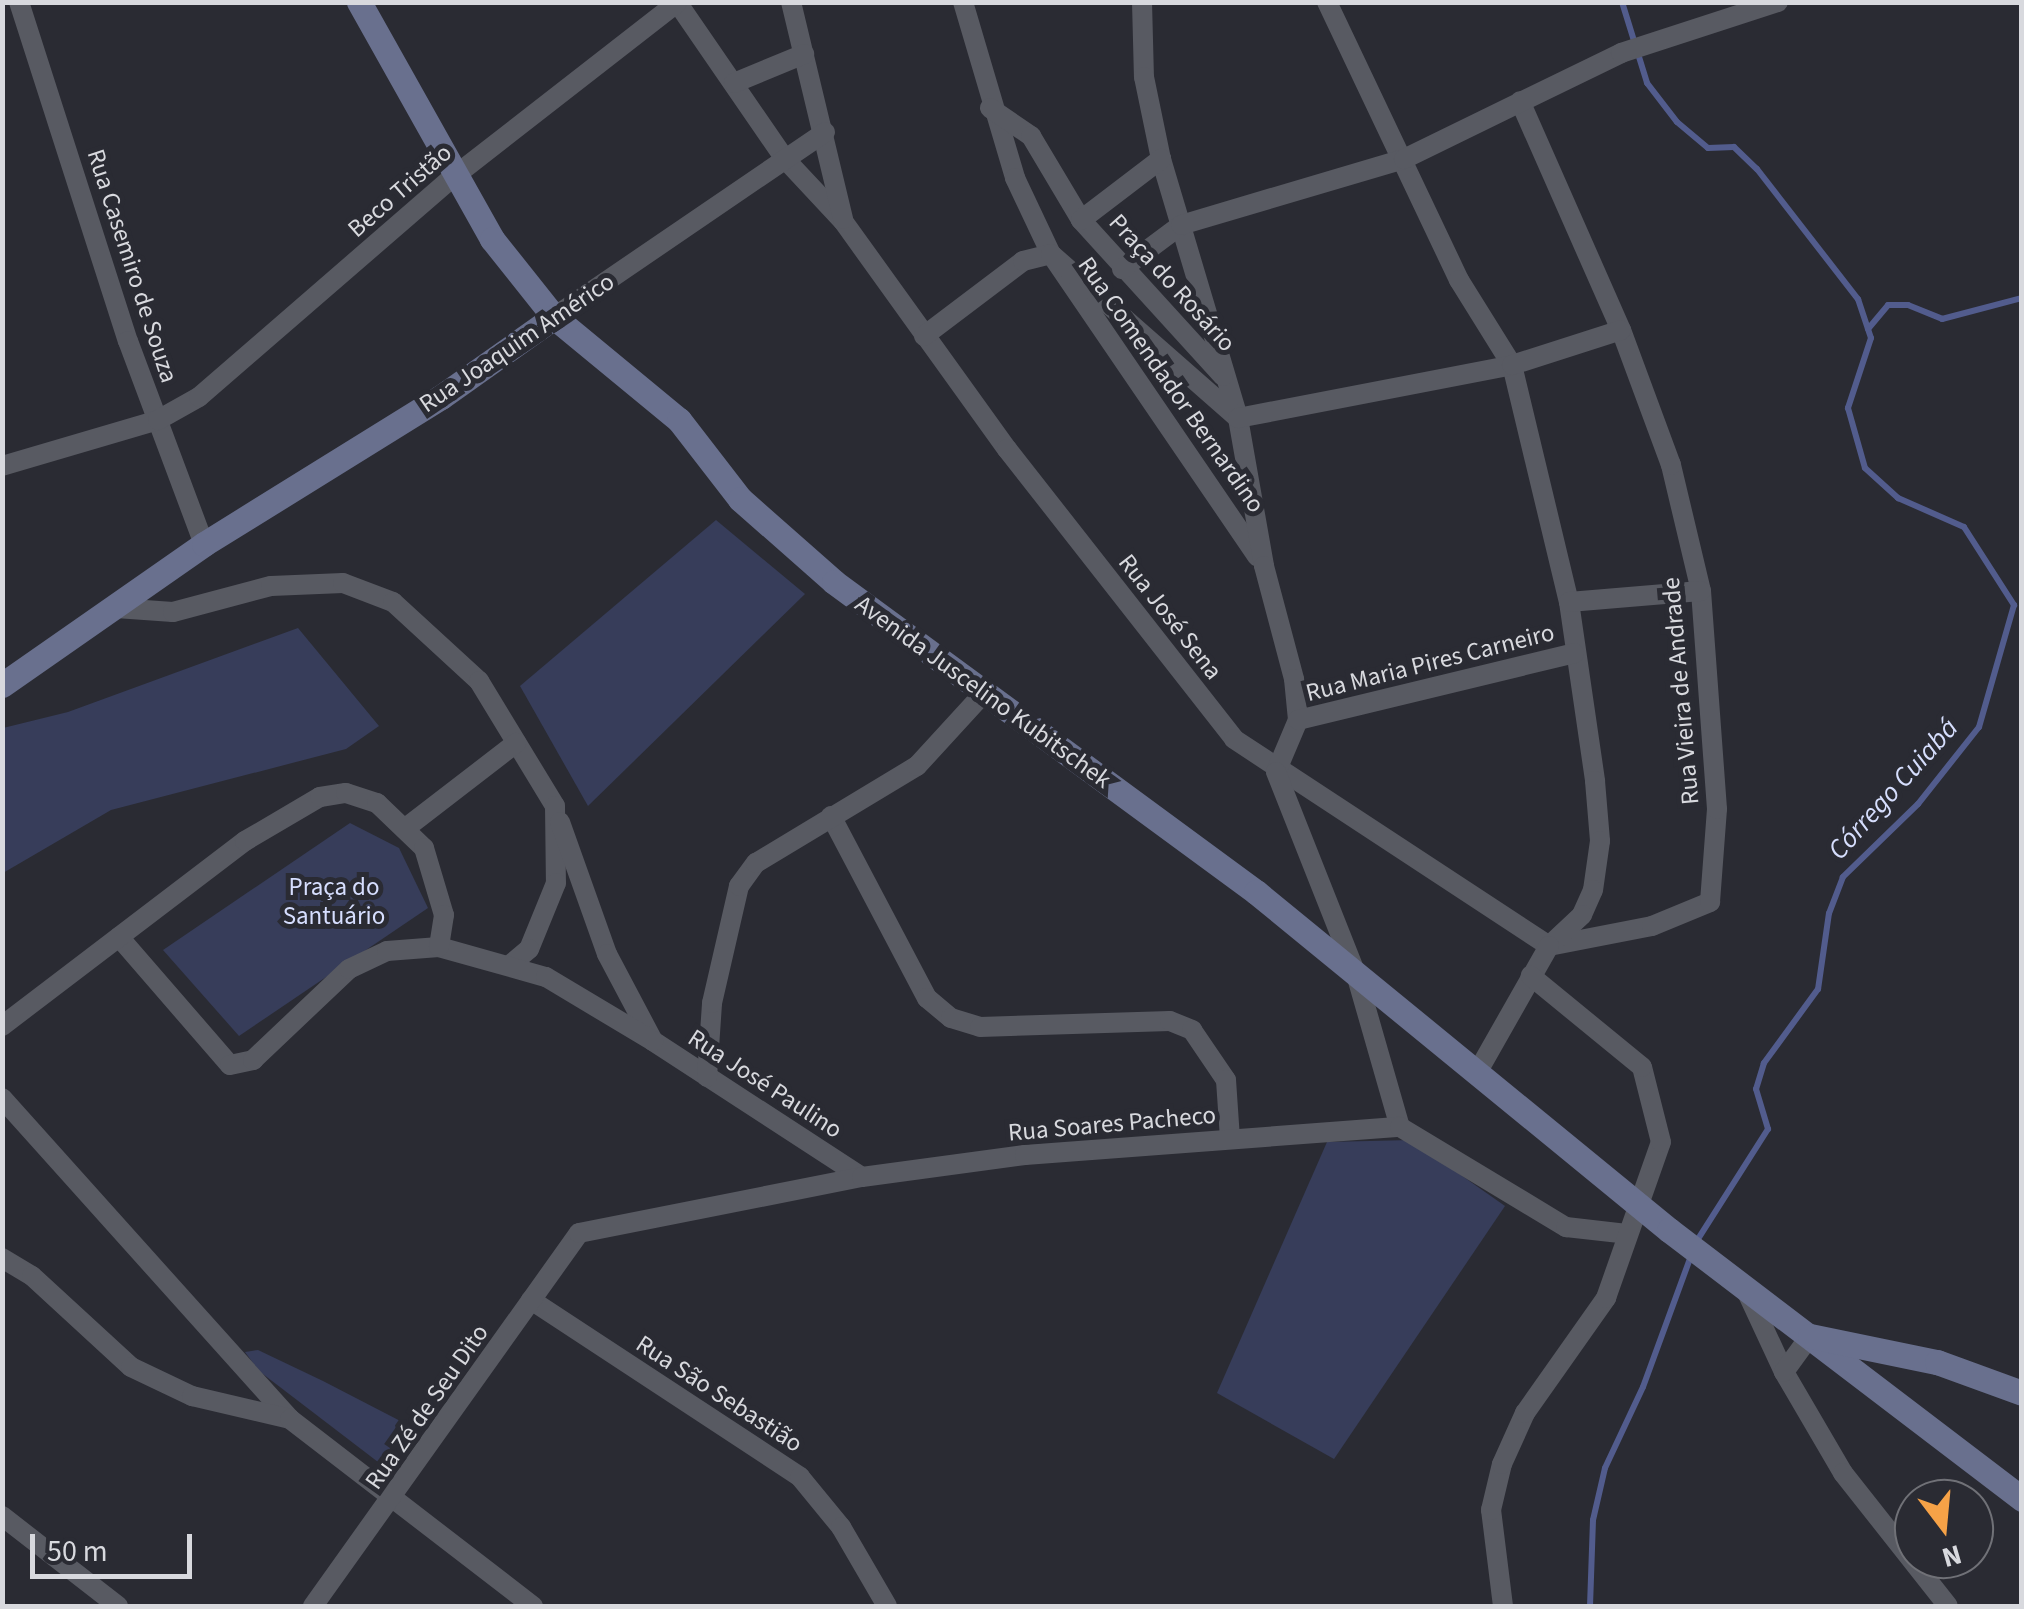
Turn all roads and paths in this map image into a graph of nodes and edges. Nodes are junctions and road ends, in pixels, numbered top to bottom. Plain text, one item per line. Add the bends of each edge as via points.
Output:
1 (19, 2) edge
2 (359, 2) edge
3 (790, 2) edge
4 (963, 2) edge
5 (1142, 2) edge
6 (1327, 2) edge
7 (1778, 2) edge
8 (677, 3) edge
9 (804, 54) junction
10 (734, 84) junction
11 (1520, 101) junction
12 (990, 108) junction
13 (825, 132) junction
14 (1161, 158) junction
15 (785, 159) junction
16 (1404, 159) junction
17 (452, 178) junction
18 (1080, 220) junction
19 (843, 221) junction
20 (1182, 224) junction
21 (1051, 254) junction
22 (1122, 269) junction
23 (554, 317) junction
24 (1621, 330) junction
25 (924, 336) junction
26 (1512, 365) junction
27 (1227, 380) junction
28 (1238, 418) junction
29 (158, 420) junction
30 (2, 466) edge
31 (204, 544) junction
32 (1264, 566) junction
33 (1701, 591) junction
34 (1570, 602) junction
35 (116, 608) junction
36 (1574, 654) junction
37 (2, 686) edge
38 (983, 694) junction
39 (1298, 720) junction
40 (516, 742) junction
41 (1276, 772) junction
42 (554, 806) junction
43 (831, 816) junction
44 (407, 827) junction
45 (119, 937) junction
46 (1549, 946) junction
47 (439, 947) junction
48 (512, 964) junction
49 (1356, 974) junction
50 (1531, 976) junction
51 (2, 1026) edge
52 (653, 1042) junction
53 (1478, 1073) junction
54 (707, 1076) junction
55 (2, 1098) edge
56 (1400, 1127) junction
57 (1230, 1138) junction
58 (862, 1177) junction
59 (1639, 1205) junction
60 (579, 1233) joint
61 (1627, 1234) junction
62 (2, 1258) edge
63 (1735, 1279) junction
64 (531, 1300) junction
65 (1810, 1336) junction
66 (1784, 1372) junction
67 (2022, 1393) edge
68 (290, 1419) junction
69 (396, 1496) junction
70 (2022, 1499) edge
71 (2, 1516) edge
72 (118, 1606) edge
73 (313, 1606) edge
74 (533, 1606) edge
75 (887, 1606) edge
76 (1503, 1606) edge
77 (1948, 1606) edge

1 - 29 street, Rua Casemiro de Souza
2 - 17 main road, Avenida Juscelino Kubitschek
3 - 9 street
4 - 12 street, Rua Comendador Bernardino
5 - 14 street, Rua Comendador Bernardino via 1144,77
6 - 16 street
7 - 11 street via 1648,42
8 - 10 street, Rua José Sena
8 - 17 street, Beco Tristão
9 - 10 street
9 - 13 street
10 - 15 street, Rua José Sena
11 - 16 street
11 - 24 street, Rua Vieira de Andrade
12 - 18 street, Praça do Rosário via 1031,136
12 - 21 street, Rua Comendador Bernardino
13 - 15 street, Rua Joaquim Américo
13 - 19 street
14 - 18 street, Praça do Rosário
14 - 20 street, Rua Comendador Bernardino
15 - 19 street, Rua José Sena
15 - 23 street, Rua Joaquim Américo
16 - 20 street
16 - 26 street via 1459,280
17 - 23 main road, Avenida Juscelino Kubitschek
17 - 29 street, Beco Tristão via 199,397
18 - 22 street, Praça do Rosário
19 - 25 street, Rua José Sena
20 - 22 street
20 - 27 street, Rua Comendador Bernardino
21 - 25 street via 1023,261
21 - 28 street
21 - 32 street, Rua Comendador Bernardino
22 - 27 street, Praça do Rosário
23 - 31 main road, Rua Joaquim Américo via 441,397
23 - 38 main road, Avenida Juscelino Kubitschek via 679,420 740,499 834,582
24 - 26 street
24 - 33 street, Rua Vieira de Andrade via 1671,465
25 - 41 street, Rua José Sena via 1234,740
26 - 28 street
26 - 34 street
27 - 28 street, Rua Comendador Bernardino
28 - 32 street, Rua Comendador Bernardino
29 - 30 street, Beco Tristão
29 - 31 street, Rua Casemiro de Souza
31 - 35 main road, Rua Joaquim Américo
32 - 39 street, Rua Comendador Bernardino
33 - 34 street
33 - 46 street, Rua Vieira de Andrade via 1716,809 1710,902 1652,926
34 - 36 street
35 - 37 main road, Rua Joaquim Américo
35 - 40 street via 174,612 272,586 343,583 394,602 480,681
36 - 39 street, Rua Maria Pires Carneiro
36 - 46 street via 1600,841 1582,915
38 - 43 street via 917,766
38 - 49 main road, Avenida Juscelino Kubitschek via 1256,892
39 - 41 street
40 - 42 street
40 - 44 street
41 - 46 street, Rua José Sena
41 - 49 street
42 - 48 street via 556,883 529,949
42 - 52 street, Rua José Paulino via 607,954
43 - 54 street via 756,863 738,886 712,1003
43 - 57 street via 926,998 980,1028 1170,1021 1192,1030 1226,1080
44 - 45 street via 377,803 346,793 320,797 245,841
44 - 47 street via 436,878 444,914
45 - 47 street via 230,1065 252,1060 349,970 387,951
45 - 51 street
46 - 50 street
47 - 48 street
48 - 52 street
49 - 53 main road, Avenida Juscelino Kubitschek
49 - 56 street
50 - 53 street
50 - 59 street via 1642,1067 1661,1142
52 - 54 street, Rua José Paulino
53 - 59 main road, Avenida Juscelino Kubitschek
54 - 58 street, Rua José Paulino
55 - 68 street
56 - 57 street, Rua Soares Pacheco
56 - 61 street via 1566,1226
57 - 58 street, Rua Soares Pacheco
58 - 60 street, Rua Soares Pacheco
59 - 61 street
59 - 63 main road, Avenida Juscelino Kubitschek
60 - 64 street, Rua Zé de Seu Dito
61 - 76 street via 1600,1309 1525,1414 1502,1464 1491,1510
62 - 68 street via 32,1276 132,1367 192,1396
63 - 65 main road, Avenida Juscelino Kubitschek
63 - 66 street
64 - 69 street, Rua Zé de Seu Dito
64 - 75 street, Rua São Sebastião via 800,1477 840,1527
65 - 66 street
65 - 67 main road via 1937,1362
65 - 70 main road, Avenida Juscelino Kubitschek
66 - 77 street via 1843,1473
68 - 69 street
69 - 73 street, Rua Zé de Seu Dito
69 - 74 street
71 - 72 street

